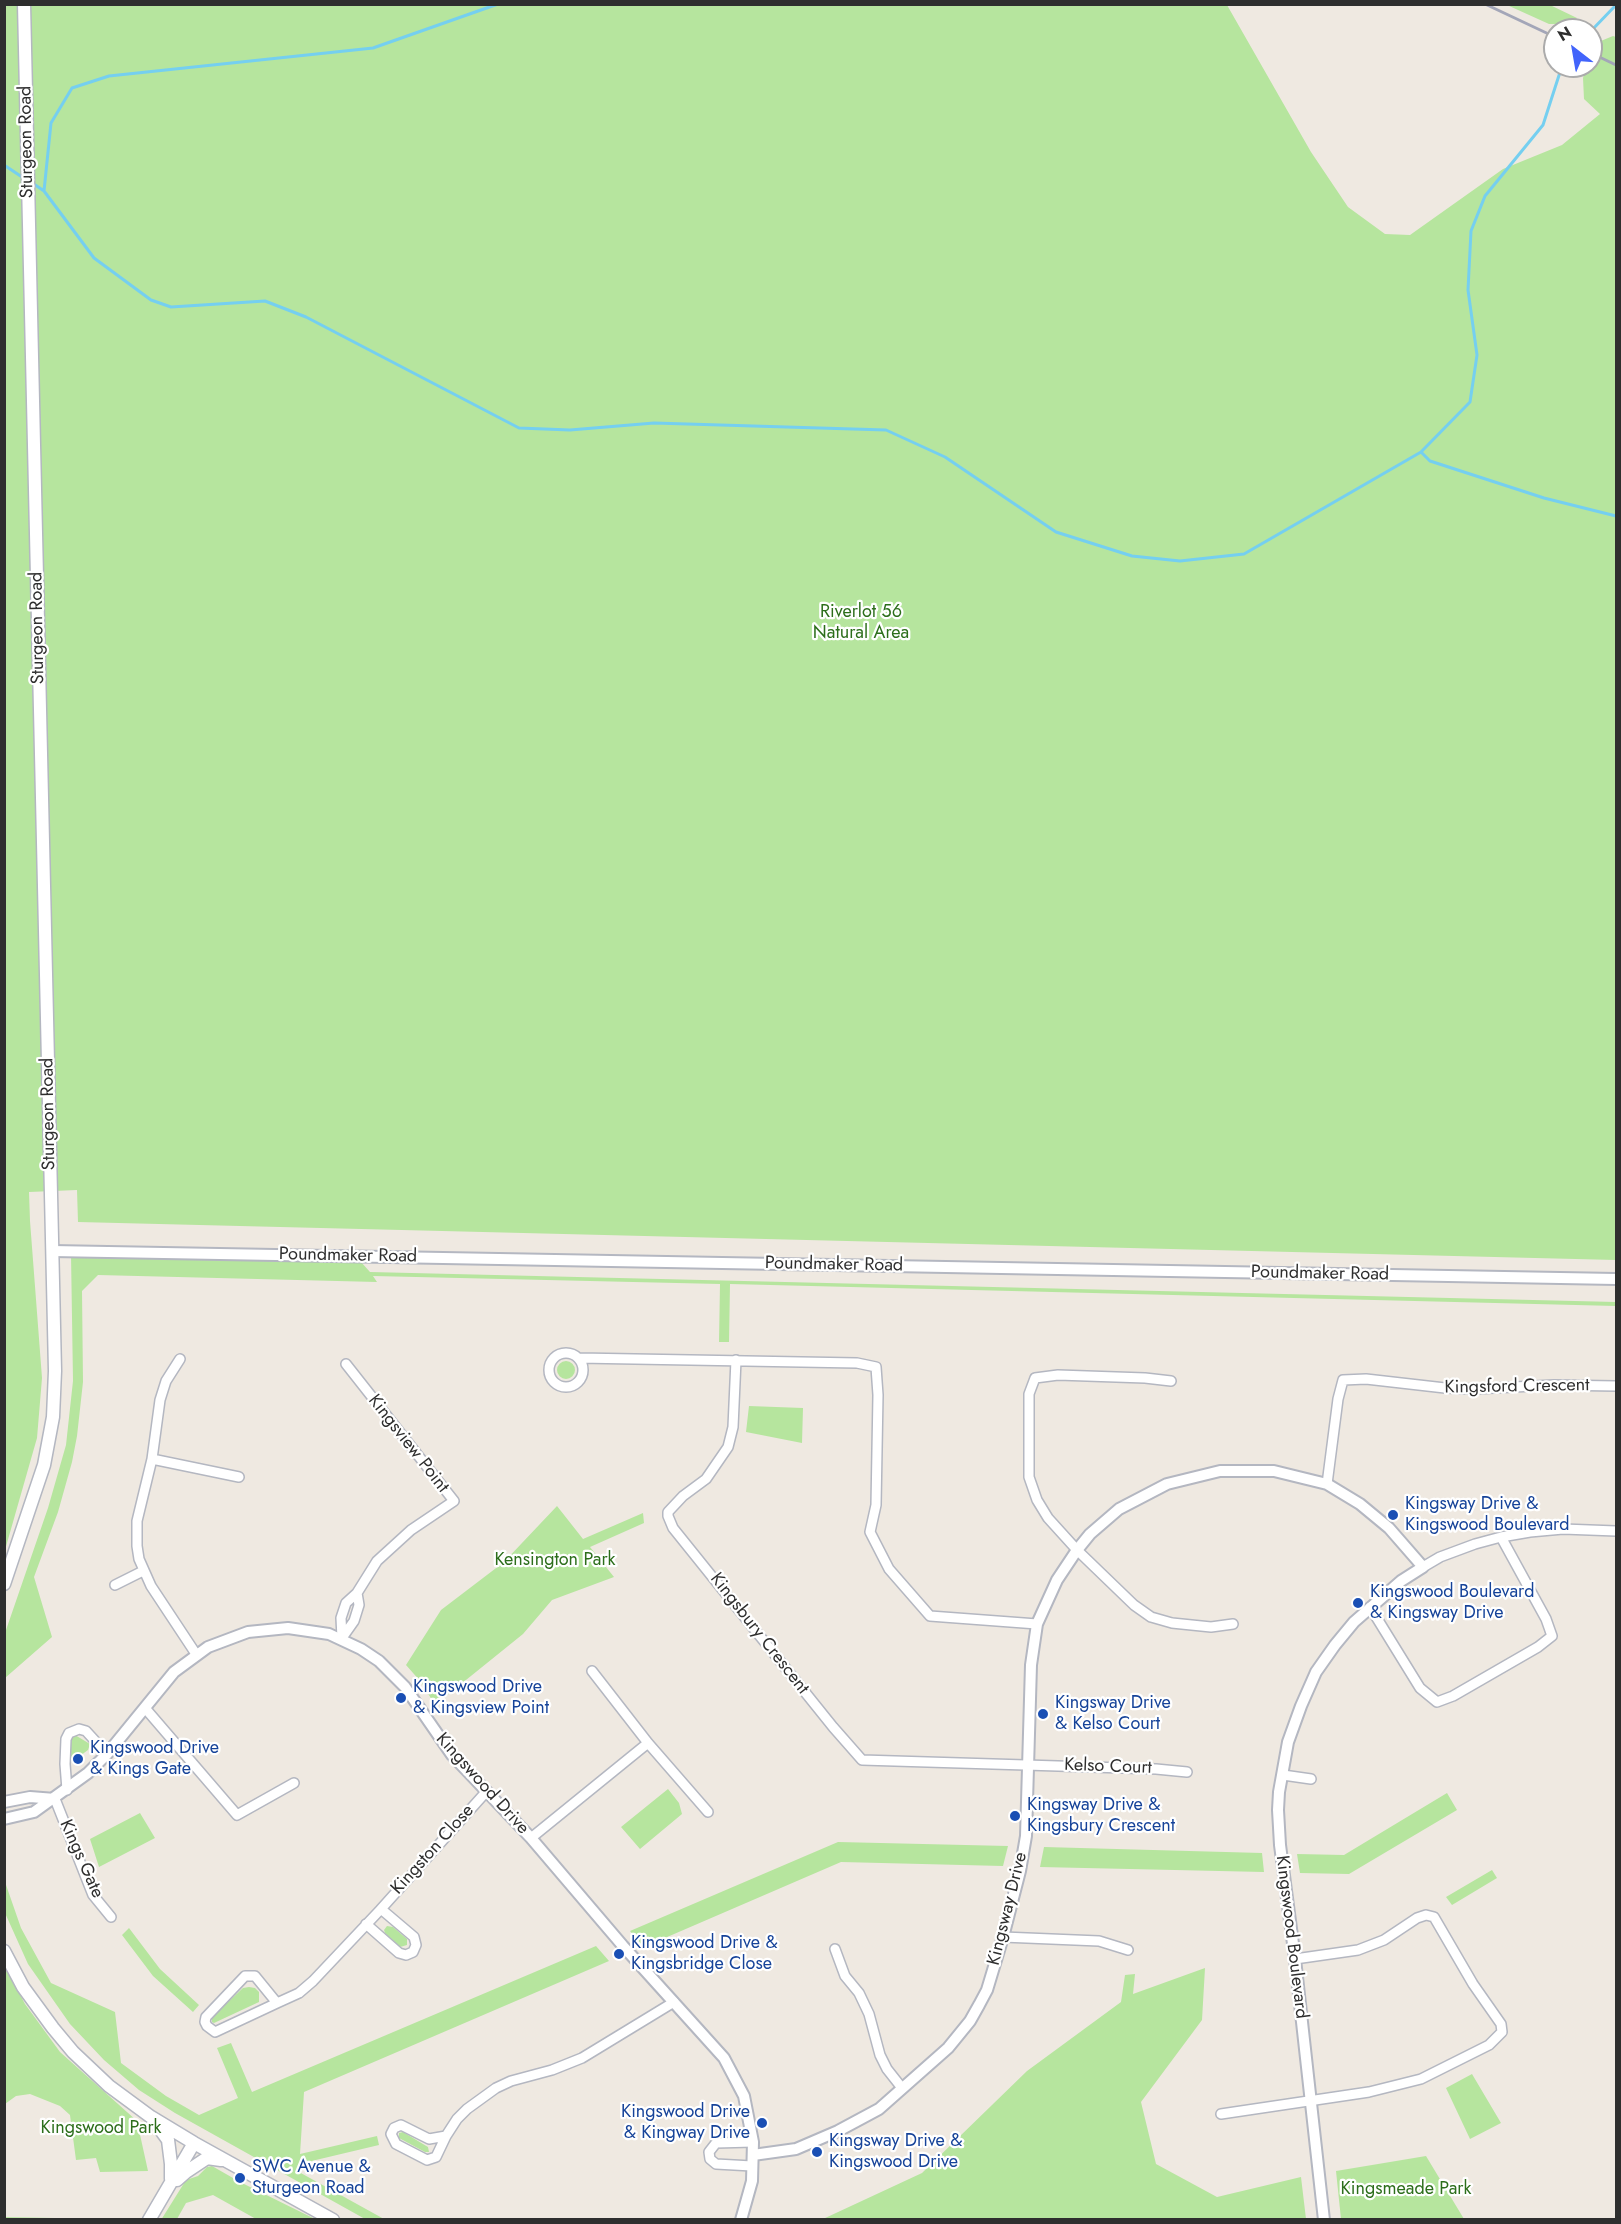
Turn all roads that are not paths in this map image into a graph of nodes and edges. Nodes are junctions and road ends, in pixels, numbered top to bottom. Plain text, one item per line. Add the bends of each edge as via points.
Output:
1 (24, 4) edge
2 (52, 1251) junction
3 (1617, 1279) edge
4 (579, 1358) dead end
5 (180, 1359) dead end
6 (736, 1360) junction
7 (346, 1364) dead end
8 (1171, 1381) dead end
9 (1617, 1386) edge
10 (152, 1459) junction
11 (239, 1477) dead end
12 (1327, 1484) junction
13 (1617, 1531) edge
14 (1501, 1537) junction
15 (1077, 1550) junction
16 (1423, 1567) junction
17 (143, 1571) junction
18 (4, 1584) edge
19 (115, 1585) dead end
20 (1370, 1607) junction
21 (1037, 1624) junction
22 (1233, 1624) dead end
23 (342, 1638) junction
24 (196, 1654) junction
25 (592, 1671) dead end
26 (145, 1708) junction
27 (648, 1743) junction
28 (107, 1754) junction
29 (1029, 1765) junction
30 (1187, 1772) dead end
31 (1282, 1775) junction
32 (1311, 1779) dead end
33 (294, 1783) dead end
34 (67, 1790) junction
35 (486, 1792) junction
36 (55, 1798) junction
37 (4, 1802) edge
38 (708, 1812) dead end
39 (4, 1819) edge
40 (531, 1838) junction
41 (381, 1909) junction
42 (111, 1917) dead end
43 (366, 1924) junction
44 (1003, 1937) junction
45 (835, 1949) dead end
46 (1128, 1950) dead end
47 (4, 1952) edge
48 (1296, 1959) junction
49 (674, 2002) junction
50 (278, 2003) junction
51 (902, 2088) junction
52 (1311, 2099) junction
53 (1221, 2114) dead end
54 (151, 2117) junction
55 (446, 2136) junction
56 (753, 2142) junction
57 (194, 2143) junction
58 (226, 2161) junction
59 (753, 2161) junction
60 (170, 2181) junction
61 (164, 2194) junction
62 (149, 2220) edge
63 (333, 2220) edge
64 (741, 2220) edge
65 (1324, 2220) edge

1 - 2 main road, Sturgeon Road
2 - 3 street, Poundmaker Road
2 - 18 main road, Sturgeon Road via 52,1417 44,1465
4 - 6 street
5 - 10 street via 160,1400
6 - 21 street via 857,1363 876,1368 876,1505 870,1532 890,1569 930,1616
6 - 29 street, Kingsbury Crescent via 733,1427 728,1447 706,1479 668,1512 673,1528 862,1760
7 - 23 street, Kingsview Point via 454,1501 411,1530 377,1561 357,1593 359,1605 354,1621
8 - 15 street via 1058,1375 1035,1378 1029,1394 1029,1477 1043,1511
9 - 12 street, Kingsford Crescent via 1554,1384 1474,1389 1343,1380
10 - 11 street
10 - 17 street via 137,1521
12 - 15 street, Kingsway Drive via 1256,1469 1220,1470 1184,1478 1119,1509
12 - 16 street, Kingsway Drive via 1375,1515
13 - 14 street, Kingswood Boulevard via 1563,1529
14 - 16 street, Kingswood Boulevard via 1440,1557
14 - 20 street via 1552,1636 1454,1696 1437,1702 1420,1688
15 - 21 street, Kingsway Drive
15 - 22 street via 1151,1617 1211,1627
16 - 20 street, Kingswood Boulevard
17 - 19 street
17 - 24 street
20 - 31 street, Kingswood Boulevard via 1316,1672 1288,1742
21 - 29 street, Kingsway Drive via 1031,1665
23 - 24 street, Kingswood Drive via 302,1629 261,1629 221,1641
23 - 35 street, Kingswood Drive via 394,1675 442,1743
24 - 26 street, Kingswood Drive via 174,1672
25 - 27 street
26 - 28 street, Kingswood Drive
26 - 33 street via 237,1815
27 - 38 street
27 - 40 street
28 - 34 street, Kingswood Drive
28 - 34 street via 86,1731 75,1729 69,1733 64,1764
29 - 30 street, Kelso Court
29 - 44 street, Kingsway Drive via 1026,1836
31 - 32 street
31 - 48 street, Kingswood Boulevard via 1278,1825
34 - 36 street, Kingswood Drive
35 - 40 street, Kingswood Drive
35 - 41 street, Kingston Close
36 - 37 street
36 - 39 street, Kingswood Drive via 34,1812
36 - 42 street, Kings Gate via 93,1895
40 - 49 street, Kingswood Drive
41 - 43 street, Kingston Close
41 - 43 street, Kingston Close via 414,1937 413,1952 399,1953
43 - 50 street, Kingston Close via 313,1981
44 - 46 street via 1099,1941
44 - 51 street, Kingsway Drive via 987,1990 970,2021 948,2048
45 - 51 street via 869,2014 880,2055
47 - 54 main road via 34,2003 73,2052 109,2086
48 - 52 street, Kingswood Boulevard
48 - 52 street via 1358,1950 1384,1940 1418,1918 1434,1917 1501,2024 1502,2032 1489,2045 1420,2079 1369,2092
49 - 55 street via 582,2058 496,2088 467,2109
49 - 56 street, Kingswood Drive via 733,2070 748,2107
50 - 50 street, Kingston Close via 214,2032 207,2026 206,2017 245,1976 255,1976
51 - 59 street, Kingsway Drive via 858,2121 812,2143
52 - 53 street
52 - 65 street, Kingswood Boulevard
54 - 57 main road
54 - 60 main road via 168,2140
55 - 55 street via 436,2157 427,2160 396,2144 391,2134 400,2125 429,2139
56 - 59 street, Kingswood Drive
56 - 59 street via 719,2142 709,2152 716,2164
57 - 58 main road
57 - 60 main road
58 - 61 main road via 207,2158
58 - 63 main road
59 - 64 street, Kingswood Drive via 752,2181
60 - 61 main road
61 - 62 main road

